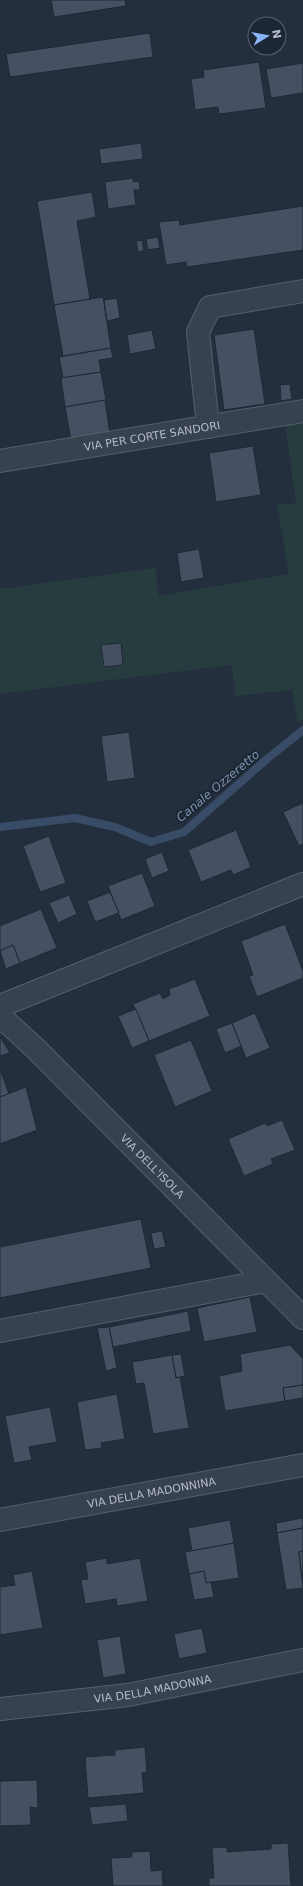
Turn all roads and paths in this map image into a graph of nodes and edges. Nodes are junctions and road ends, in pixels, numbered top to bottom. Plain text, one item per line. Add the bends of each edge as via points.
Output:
1 (303, 291) edge
2 (303, 412) edge
3 (208, 427) junction
4 (0, 461) edge
5 (303, 884) edge
6 (0, 1006) edge
7 (0, 1016) edge
8 (266, 1281) junction
9 (303, 1318) edge
10 (0, 1331) edge
11 (303, 1465) edge
12 (0, 1520) edge
13 (303, 1660) edge
14 (0, 1709) edge

1 - 3 street via 210,307 198,332
2 - 3 street, VIA PER CORTE SANDORI
3 - 4 street, VIA PER CORTE SANDORI
5 - 6 street
7 - 8 street, VIA DELL'ISOLA via 36,1049
8 - 9 street, VIA DELL'ISOLA
8 - 10 street
11 - 12 street, VIA DELLA MADONNINA
13 - 14 street, VIA DELLA MADONNA via 128,1695

